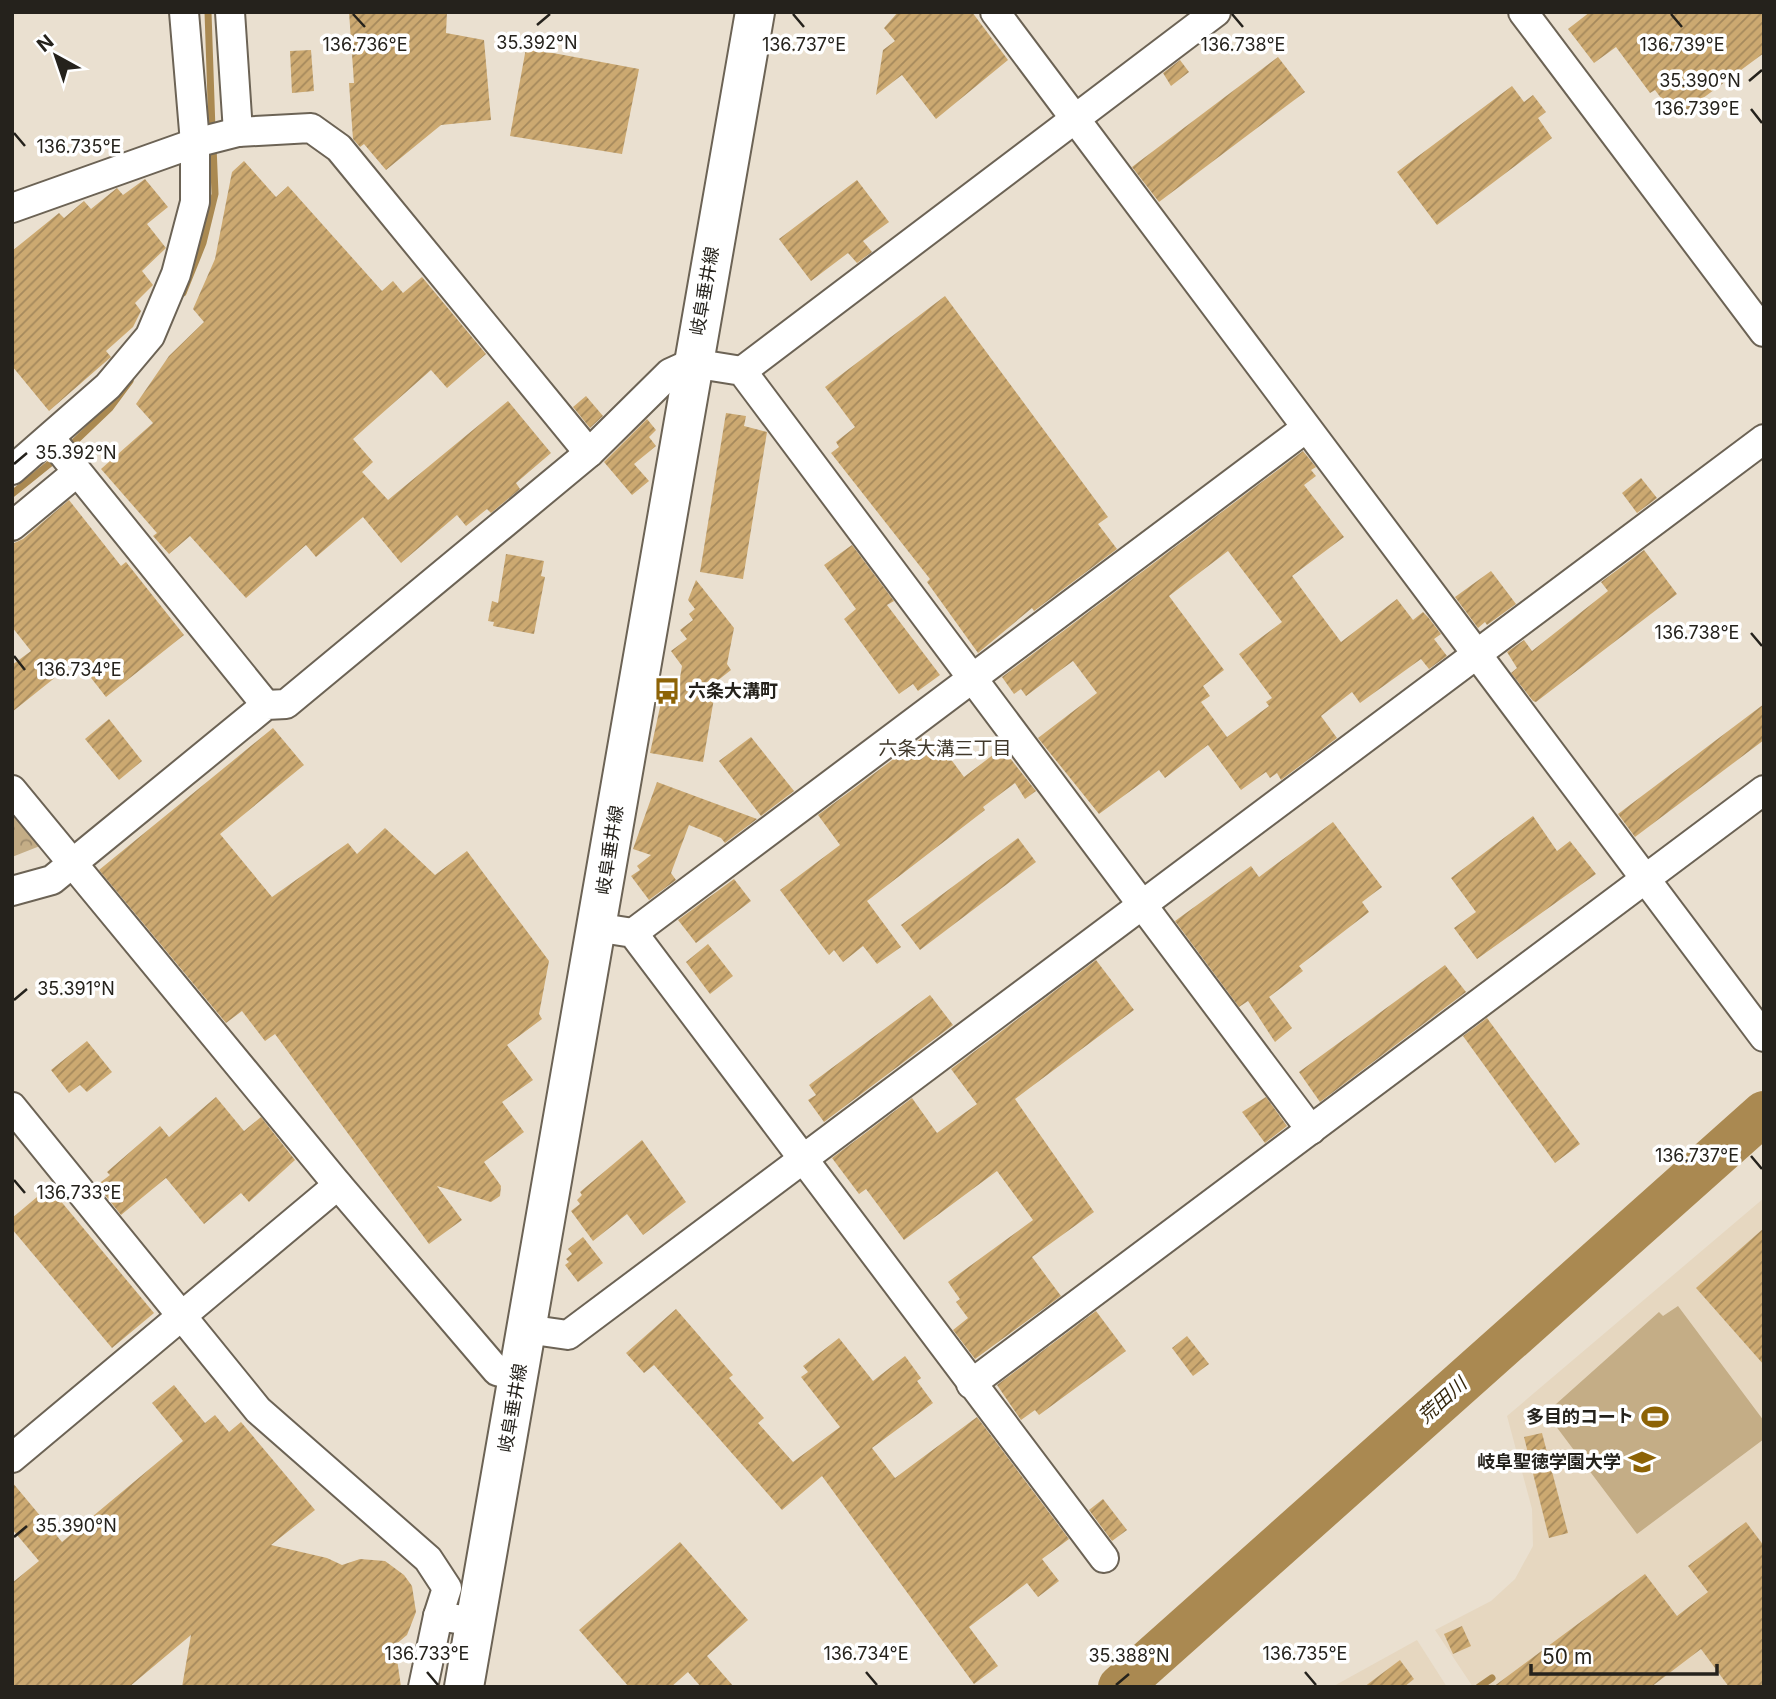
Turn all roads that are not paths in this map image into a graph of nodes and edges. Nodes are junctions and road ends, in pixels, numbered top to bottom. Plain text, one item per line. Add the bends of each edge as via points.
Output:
1 (184, 12) edge
2 (230, 12) edge
3 (755, 12) edge
4 (995, 12) edge
5 (1216, 12) edge
6 (1522, 12) edge
7 (1074, 121) junction
8 (238, 132) junction
9 (195, 143) junction
10 (12, 208) edge
11 (1764, 332) edge
12 (692, 363) junction
13 (743, 371) junction
14 (1307, 428) junction
15 (51, 439) junction
16 (1764, 439) edge
17 (589, 453) junction
18 (12, 470) edge
19 (76, 473) junction
20 (12, 526) edge
21 (1478, 652) junction
22 (973, 678) junction
23 (266, 705) junction
24 (12, 790) edge
25 (1764, 790) edge
26 (73, 865) junction
27 (1645, 878) junction
28 (12, 891) edge
29 (1141, 905) junction
30 (615, 930) junction
31 (1760, 1031) edge
32 (18, 1126) edge
33 (1311, 1130) junction
34 (802, 1159) junction
35 (338, 1185) junction
36 (182, 1318) junction
37 (526, 1329) junction
38 (518, 1377) junction
39 (971, 1384) junction
40 (12, 1458) edge
41 (1104, 1558) dead end
42 (438, 1616) junction
43 (475, 1621) junction
44 (424, 1687) edge
45 (464, 1687) edge

1 - 9 street
2 - 8 street
3 - 12 main road, 岐阜垂井線
4 - 7 street
5 - 7 street
6 - 11 street
7 - 13 street
7 - 14 street
8 - 9 street
8 - 17 street via 311,128 339,148
9 - 10 street
9 - 15 street via 195,202 176,274 150,336 108,386
12 - 13 street
12 - 17 street via 670,373
12 - 30 main road, 岐阜垂井線
13 - 22 street
14 - 21 street
14 - 22 street
15 - 18 street
15 - 19 street
16 - 21 street
17 - 23 street via 286,704
19 - 20 street
19 - 23 street
21 - 27 street
21 - 29 street
22 - 29 street
22 - 30 street
23 - 26 street
24 - 26 street
25 - 27 street
26 - 28 street via 52,880
26 - 35 street
27 - 31 street
27 - 33 street
29 - 33 street
29 - 34 street
30 - 34 street
30 - 37 main road, 岐阜垂井線
32 - 36 street
33 - 39 street
34 - 37 street via 568,1335
34 - 39 street
35 - 36 street
35 - 38 street via 497,1371
36 - 40 street
36 - 42 street via 258,1410 428,1559 447,1588
37 - 38 main road, 岐阜垂井線
38 - 43 main road, 岐阜垂井線
39 - 41 street
42 - 43 street
42 - 44 street
43 - 45 main road, 岐阜垂井線

